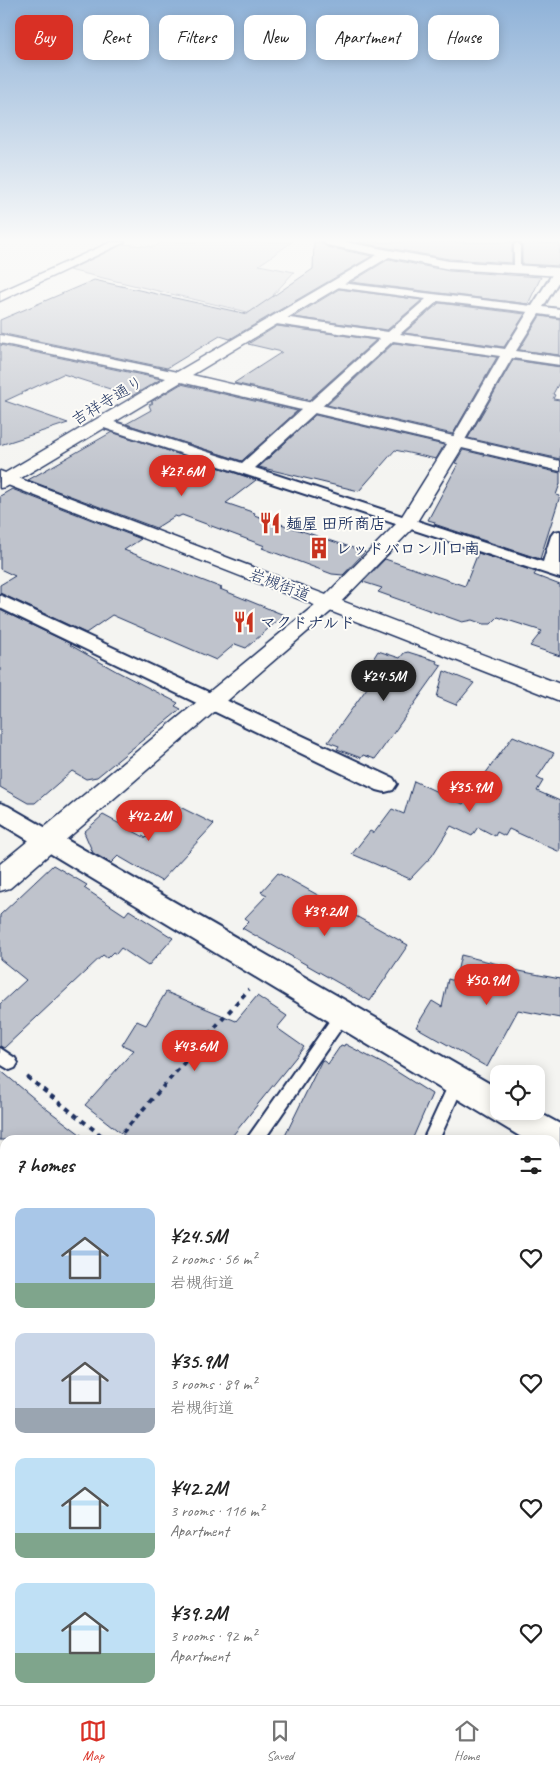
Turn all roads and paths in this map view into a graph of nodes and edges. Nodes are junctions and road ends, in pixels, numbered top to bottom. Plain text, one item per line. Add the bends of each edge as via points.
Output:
1 (273, 322) edge
2 (287, 322) edge
3 (407, 322) edge
4 (528, 322) edge
5 (390, 337) junction
6 (0, 339) edge
7 (508, 354) junction
8 (560, 361) edge
9 (180, 377) junction
10 (311, 407) junction
11 (103, 423) junction
12 (457, 442) junction
13 (560, 466) edge
14 (244, 470) junction
15 (6, 474) edge
16 (406, 524) junction
17 (560, 536) edge
18 (555, 572) edge
19 (335, 597) junction
20 (0, 601) edge
21 (560, 676) edge
22 (560, 693) edge
23 (213, 701) junction
24 (384, 784) dead end
25 (0, 812) edge
26 (48, 840) junction
27 (0, 880) edge
28 (266, 970) junction
29 (342, 1015) junction
30 (5, 1059) edge
31 (457, 1082) junction
32 (490, 1101) edge
33 (522, 1120) edge
34 (101, 1135) edge
35 (120, 1135) edge
36 (258, 1135) edge
37 (433, 1135) edge
38 (548, 1135) edge

1 - 9 main road, 吉祥寺通り
2 - 5 street
3 - 5 street
4 - 7 street
5 - 7 street
5 - 10 street
6 - 9 main road
7 - 8 street
7 - 12 street
9 - 10 main road
9 - 11 main road, 吉祥寺通り
10 - 12 main road
10 - 14 street
11 - 14 street
11 - 15 main road, 吉祥寺通り
12 - 13 main road
12 - 16 main road
14 - 16 street
15 - 19 main road, 岩槻街道
16 - 18 street
16 - 19 main road
17 - 18 street
19 - 21 main road, 岩槻街道
19 - 22 main road, 岩槻街道
19 - 23 main road
20 - 23 street
23 - 24 street
23 - 26 main road
25 - 26 street
26 - 27 main road
26 - 28 street
28 - 29 street
28 - 35 path
29 - 31 street
29 - 36 lane
30 - 34 path
31 - 32 street
31 - 37 lane
33 - 38 street

